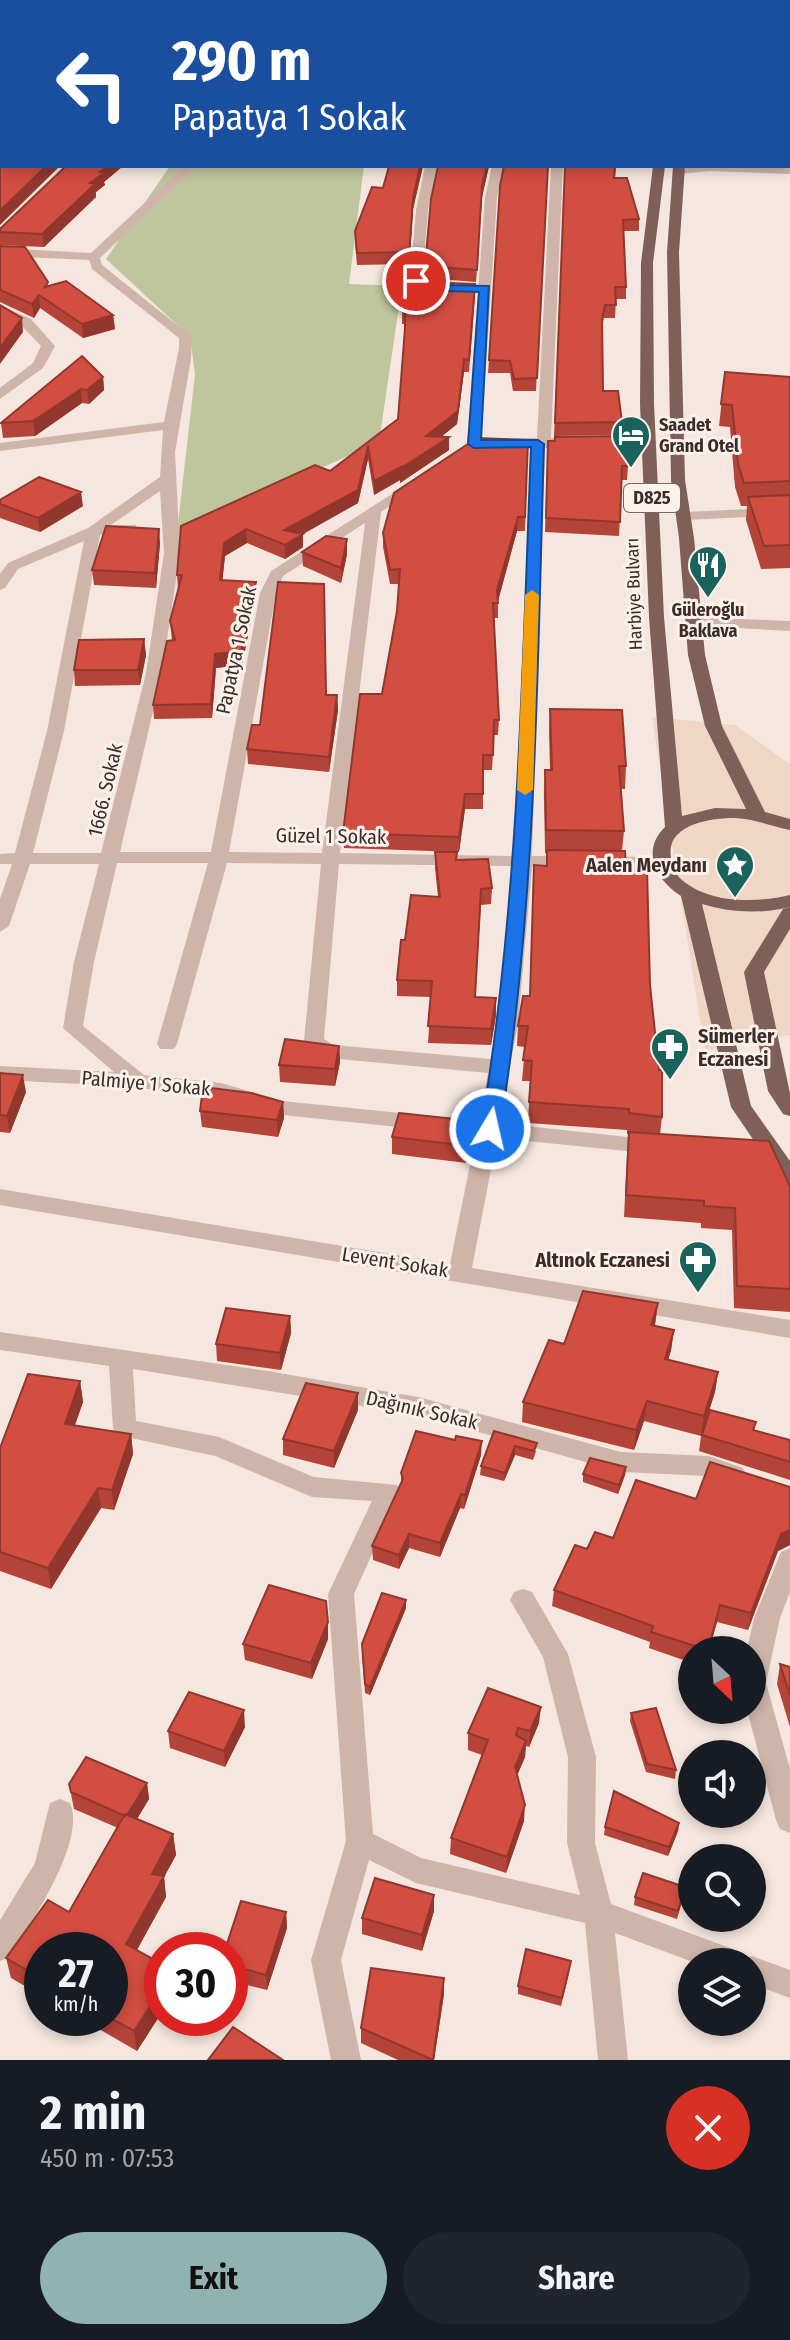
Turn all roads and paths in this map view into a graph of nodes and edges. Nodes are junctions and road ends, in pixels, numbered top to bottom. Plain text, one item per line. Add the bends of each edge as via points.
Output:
1 (189, 168) edge
2 (431, 168) edge
3 (498, 168) edge
4 (557, 168) edge
5 (659, 168) edge
6 (677, 168) edge
7 (760, 168) edge
8 (765, 169) junction
9 (790, 171) edge
10 (0, 252) edge
11 (94, 257) junction
12 (446, 289) edge
13 (0, 309) edge
14 (0, 395) edge
15 (171, 425) junction
16 (650, 442) junction
17 (541, 444) junction
18 (0, 447) edge
19 (170, 477) junction
20 (425, 478) edge
21 (374, 509) junction
22 (790, 511) edge
23 (686, 516) junction
24 (93, 531) junction
25 (157, 533) junction
26 (6, 564) edge
27 (0, 585) edge
28 (692, 622) junction
29 (790, 626) edge
30 (757, 813) junction
31 (786, 821) edge
32 (674, 829) junction
33 (219, 857) junction
34 (112, 858) junction
35 (329, 858) junction
36 (0, 859) edge
37 (25, 859) junction
38 (523, 860) junction
39 (662, 863) junction
40 (690, 893) junction
41 (790, 901) edge
42 (790, 913) edge
43 (0, 926) edge
44 (167, 1044) dead end
45 (501, 1067) junction
46 (0, 1073) edge
47 (139, 1081) junction
48 (790, 1109) edge
49 (490, 1129) junction
50 (766, 1143) junction
51 (739, 1146) edge
52 (670, 1149) edge
53 (790, 1177) edge
54 (0, 1197) edge
55 (460, 1272) junction
56 (790, 1329) edge
57 (0, 1341) edge
58 (120, 1357) junction
59 (763, 1484) edge
60 (790, 1559) edge
61 (523, 1600) dead end
62 (60, 1812) dead end
63 (790, 1820) edge
64 (360, 1841) junction
65 (599, 1913) junction
66 (0, 1947) edge
67 (693, 1948) edge
68 (766, 1975) edge
69 (790, 1984) edge
70 (346, 2060) edge
71 (613, 2060) edge

1 - 11 street
2 - 12 street via 416,281 420,287
3 - 17 street via 478,289 468,448
4 - 17 street
5 - 16 main road, Harbiye Bulvarı / D825 via 647,260
6 - 8 street
6 - 23 main road, D825 via 673,252 678,480
7 - 8 street
8 - 9 street
10 - 11 street
11 - 15 street, 1666. Sokak via 96,266 185,337
13 - 14 street via 26,322 48,346 38,365
15 - 18 street
15 - 19 street, 1666. Sokak
16 - 17 street
16 - 32 main road, Harbiye Bulvarı / D825 via 659,675
17 - 38 street
19 - 24 street
19 - 25 street, 1666. Sokak
20 - 21 street, Papatya 1 Sokak
21 - 33 street, Papatya 1 Sokak via 276,574 268,593
21 - 35 street
22 - 23 street
23 - 28 main road, D825
24 - 25 street
24 - 26 street
24 - 37 street via 75,643
25 - 34 street, 1666. Sokak via 172,553 154,673
26 - 27 street
28 - 29 street
28 - 30 main road, D825 via 709,713
30 - 31 main road
30 - 32 main road via 710,814
32 - 39 main road, Harbiye Bulvarı via 661,851
33 - 34 street, Güzel 1 Sokak
33 - 35 street, Güzel 1 Sokak
33 - 44 street, Papatya 1 Sokak
34 - 37 street, Güzel 1 Sokak
34 - 47 street, 1666. Sokak via 84,962 73,1028
35 - 38 street, Güzel 1 Sokak
35 - 45 street via 314,1041 319,1047
36 - 37 street, Güzel 1 Sokak
37 - 43 street
38 - 39 street, Güzel 1 Sokak
38 - 45 street
39 - 40 main road
40 - 41 main road via 734,907
40 - 50 main road via 741,1107
42 - 48 main road via 754,972 778,1091
45 - 49 street
46 - 47 street, Palmiye 1 Sokak
47 - 49 street, Palmiye 1 Sokak via 221,1090 282,1108
49 - 52 street, Palmiye 1 Sokak
49 - 55 street
50 - 51 street
50 - 53 main road
54 - 55 street, Levent Sokak
55 - 56 street, Levent Sokak
57 - 58 street, Dağınık Sokak
58 - 59 street, Dağınık Sokak via 418,1406 621,1462 709,1466
58 - 64 street via 125,1428 219,1447 312,1487 388,1492 341,1594
60 - 63 street via 767,1618 753,1683
61 - 65 street via 555,1654 570,1704 582,1757 581,1843
62 - 66 street via 48,1867
64 - 65 street via 416,1870
64 - 70 street via 326,1960
65 - 67 street
65 - 71 street
68 - 69 street

